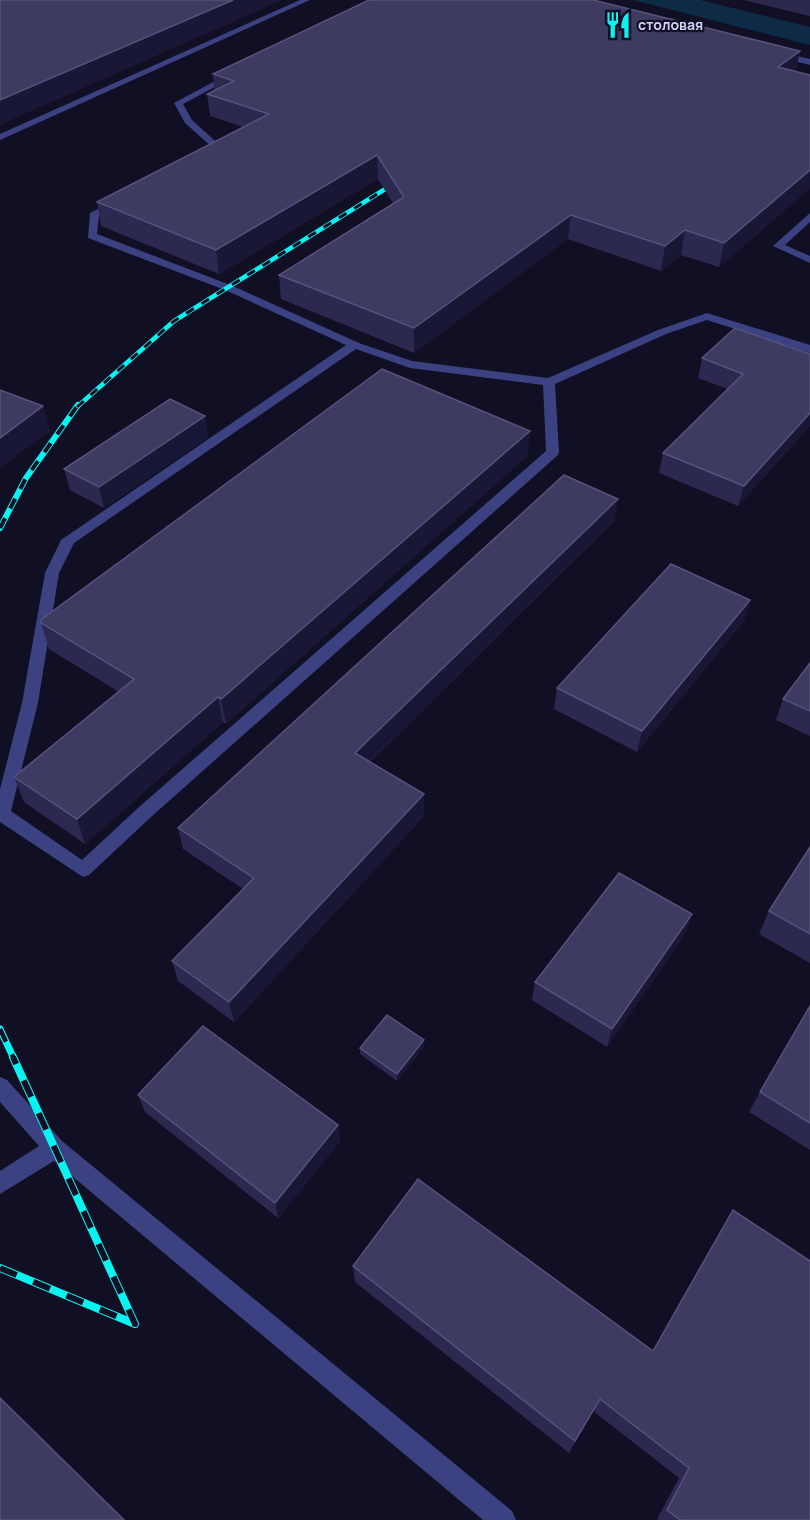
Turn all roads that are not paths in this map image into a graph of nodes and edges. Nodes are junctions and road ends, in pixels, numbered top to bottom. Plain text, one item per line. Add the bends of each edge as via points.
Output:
1 (306, 0) edge
2 (765, 51) edge
3 (810, 62) edge
4 (249, 67) edge
5 (0, 137) edge
6 (198, 160) edge
7 (125, 199) edge
8 (810, 216) edge
9 (810, 260) edge
10 (355, 345) junction
11 (810, 349) edge
12 (549, 382) junction
13 (0, 1087) edge
14 (55, 1148) junction
15 (0, 1183) edge
16 (503, 1520) edge

1 - 5 lane
2 - 3 lane
4 - 6 lane via 178,103 188,121 219,149
7 - 10 lane via 94,215 92,236 229,288
8 - 9 lane via 778,246
10 - 12 lane via 410,364
10 - 12 lane via 68,540 52,573 30,703 2,814 83,870 553,452
11 - 12 lane via 707,316
13 - 14 lane
14 - 15 lane
14 - 16 lane

